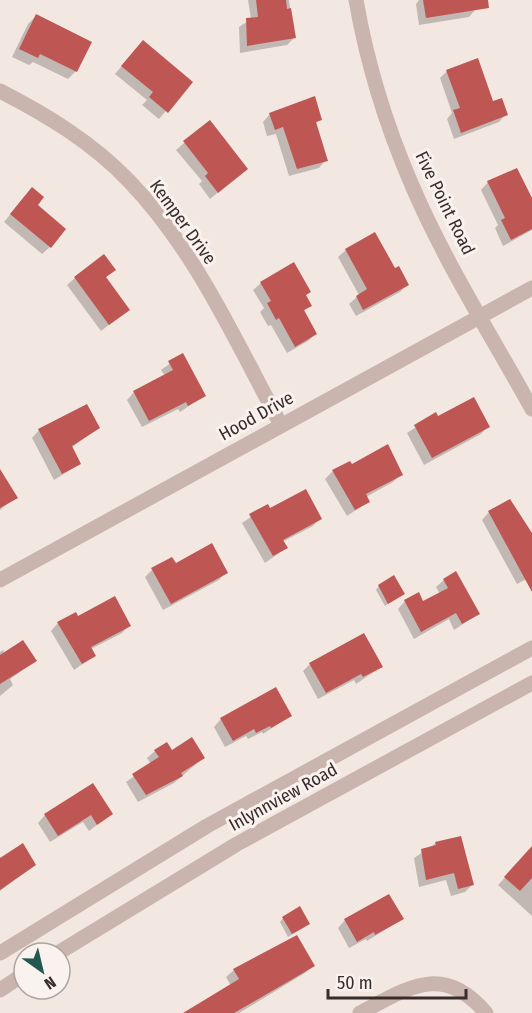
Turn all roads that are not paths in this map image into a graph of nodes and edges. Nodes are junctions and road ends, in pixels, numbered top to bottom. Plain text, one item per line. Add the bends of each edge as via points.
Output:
1 (356, 0) edge
2 (0, 91) edge
3 (532, 288) edge
4 (481, 316) junction
5 (532, 409) edge
6 (281, 425) junction
7 (0, 580) edge
8 (532, 648) edge
9 (532, 683) edge
10 (72, 944) edge
11 (0, 953) edge
12 (360, 1013) edge
13 (486, 1013) edge

1 - 4 street, Five Point Road via 373,74 411,184
2 - 6 street, Kemper Drive via 57,123 95,151 136,190 193,265
3 - 4 street, Hood Drive
4 - 5 street, Five Point Road
4 - 6 street, Hood Drive
6 - 7 street, Hood Drive
8 - 11 street via 207,826
9 - 10 street, Inlynnview Road via 237,844
12 - 13 street via 427,982 461,990

